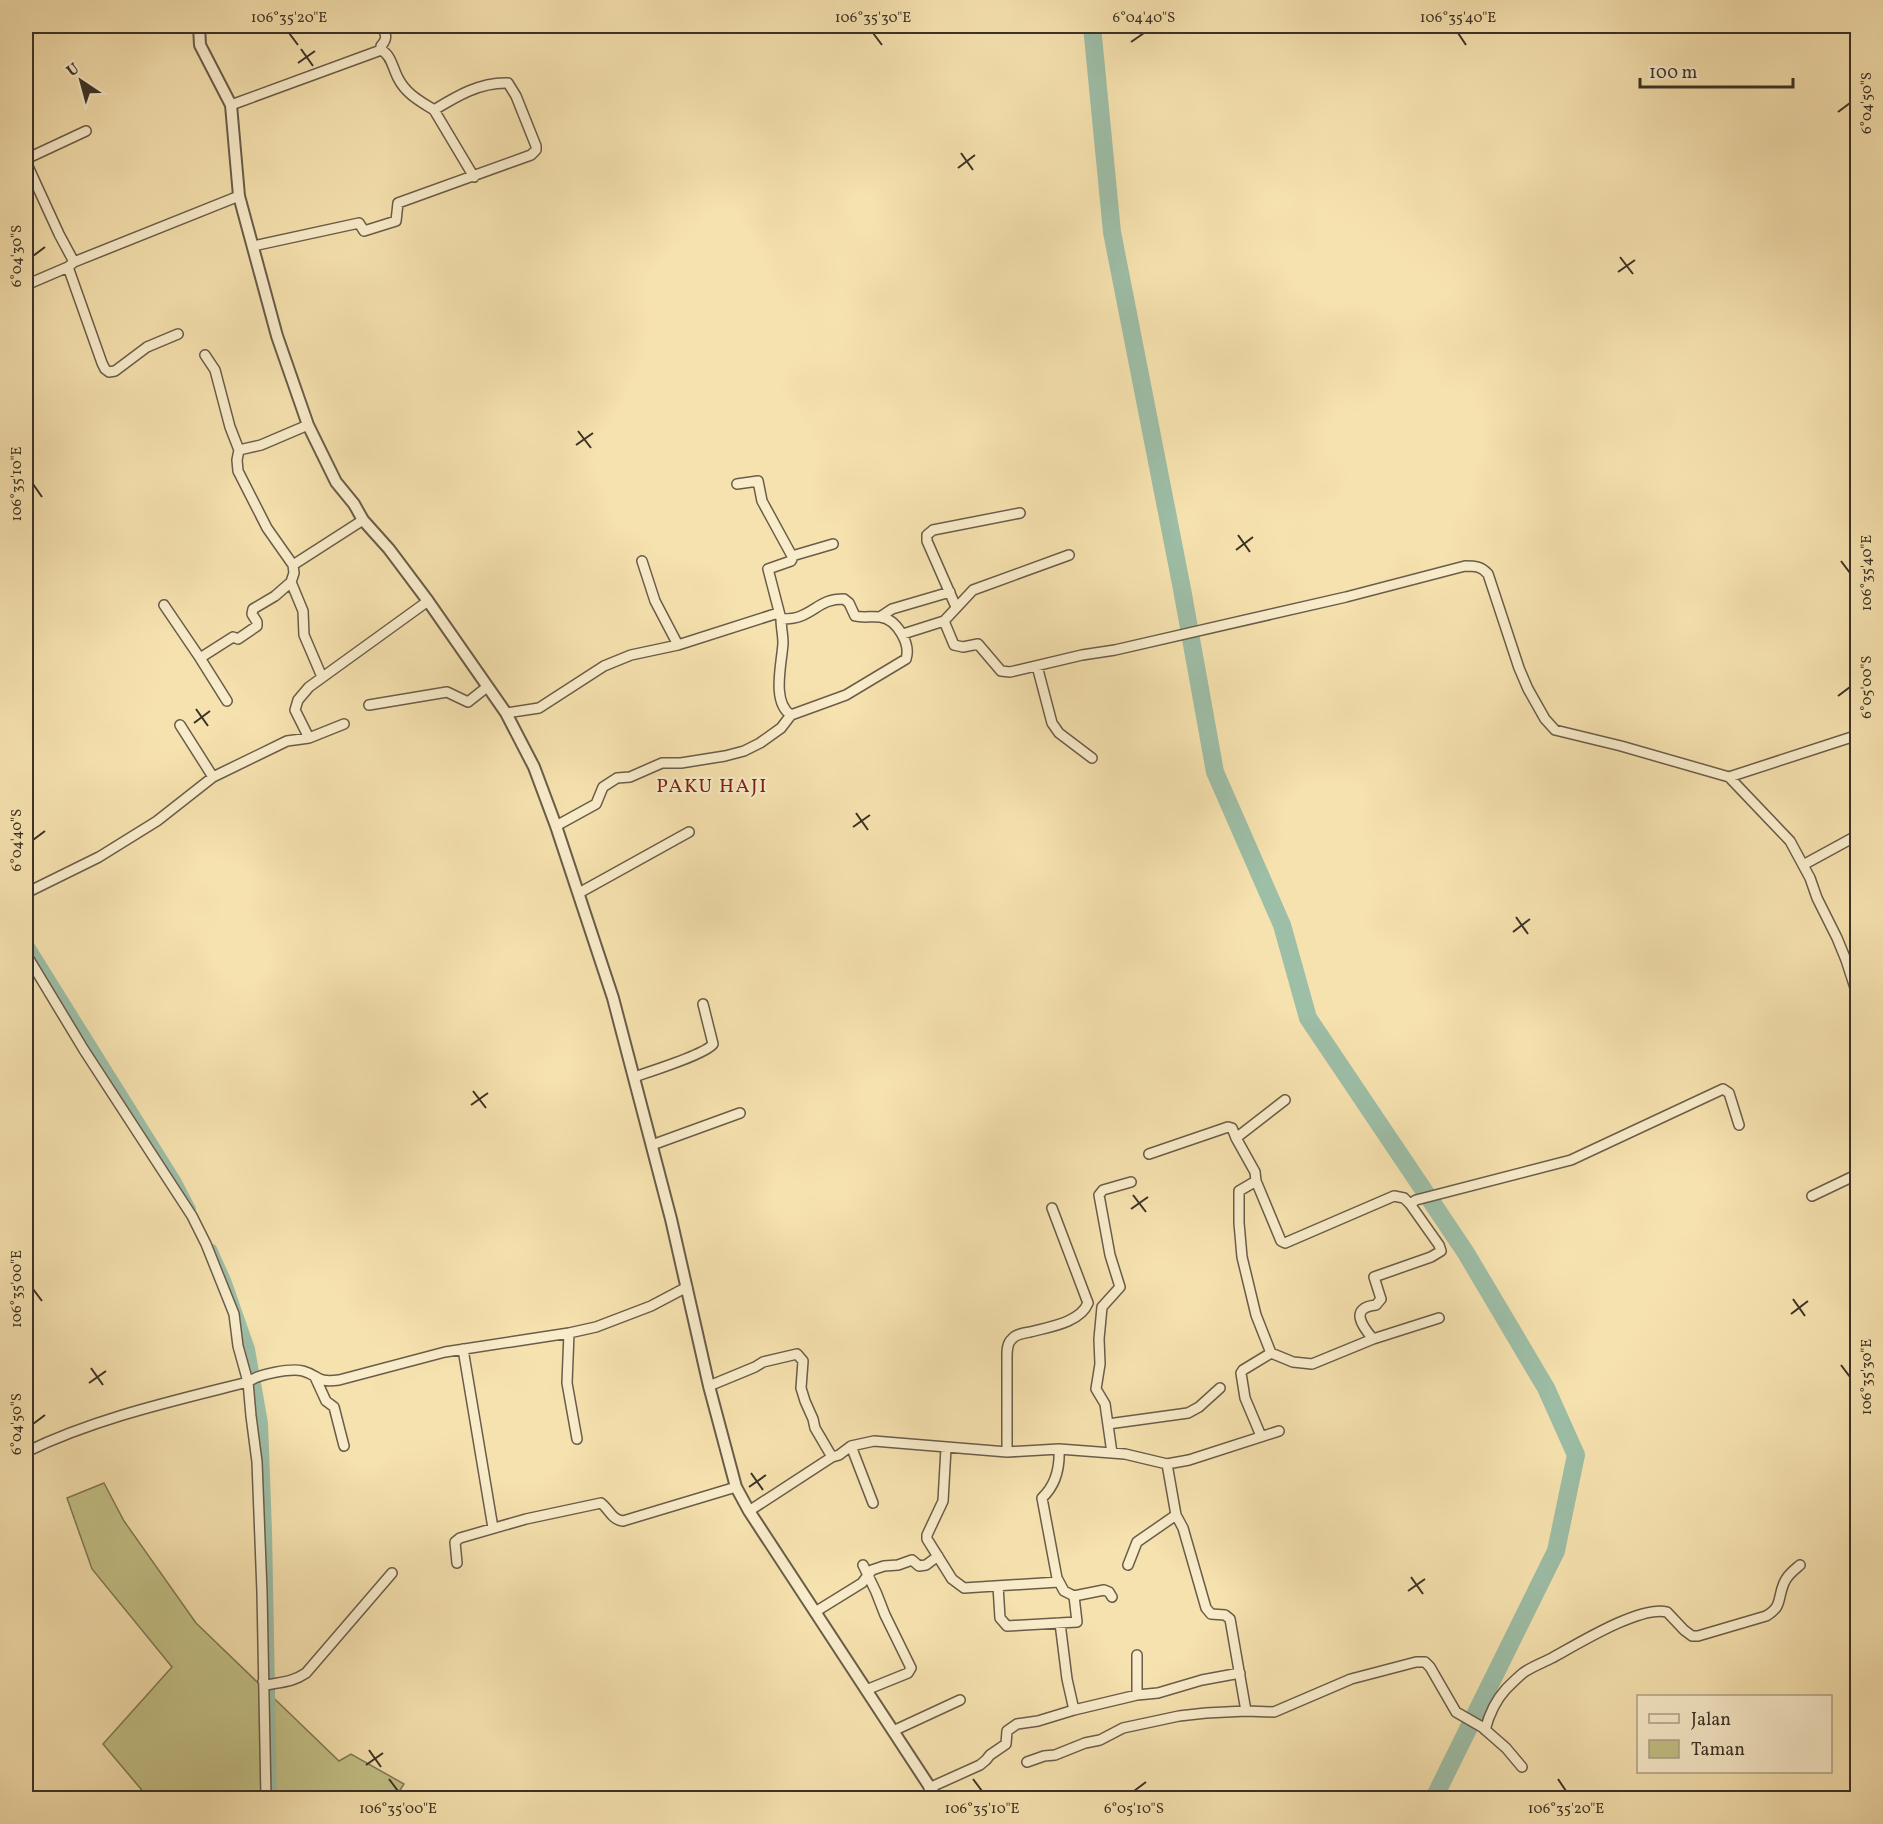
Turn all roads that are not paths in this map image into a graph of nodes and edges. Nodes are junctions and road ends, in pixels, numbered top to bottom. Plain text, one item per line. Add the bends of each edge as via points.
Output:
1 (199, 26) edge
2 (382, 26) edge
3 (381, 50) junction
4 (231, 105) junction
5 (434, 111) junction
6 (86, 131) dead end
7 (26, 161) edge
8 (474, 177) junction
9 (239, 196) junction
10 (253, 246) junction
11 (71, 265) junction
12 (26, 285) edge
13 (177, 334) dead end
14 (205, 355) dead end
15 (308, 424) junction
16 (239, 450) junction
17 (737, 484) dead end
18 (1020, 513) dead end
19 (363, 520) junction
20 (833, 544) dead end
21 (1069, 555) dead end
22 (792, 556) junction
23 (642, 561) dead end
24 (293, 565) junction
25 (291, 582) junction
26 (950, 592) junction
27 (428, 601) junction
28 (164, 604) dead end
29 (956, 607) junction
30 (779, 616) junction
31 (880, 617) junction
32 (944, 621) junction
33 (903, 634) junction
34 (678, 645) junction
35 (200, 658) junction
36 (1036, 666) junction
37 (322, 677) junction
38 (487, 687) junction
39 (227, 701) dead end
40 (369, 705) dead end
41 (506, 713) junction
42 (791, 716) junction
43 (344, 724) dead end
44 (180, 725) dead end
45 (1857, 735) edge
46 (309, 738) junction
47 (1092, 758) dead end
48 (213, 777) junction
49 (1729, 777) junction
50 (556, 826) junction
51 (688, 832) dead end
52 (1857, 835) edge
53 (1803, 865) junction
54 (26, 893) edge
55 (579, 893) junction
56 (26, 954) edge
57 (29, 967) edge
58 (1857, 997) edge
59 (703, 1004) dead end
60 (634, 1077) junction
61 (1285, 1101) dead end
62 (741, 1113) dead end
63 (1739, 1125) dead end
64 (1236, 1138) junction
65 (652, 1145) junction
66 (1149, 1154) dead end
67 (1857, 1174) edge
68 (1256, 1181) junction
69 (1131, 1182) dead end
70 (1812, 1196) dead end
71 (1413, 1202) junction
72 (1052, 1208) dead end
73 (687, 1287) junction
74 (1102, 1307) junction
75 (1084, 1311) junction
76 (1439, 1318) dead end
77 (569, 1333) junction
78 (1373, 1340) junction
79 (463, 1349) junction
80 (1271, 1353) junction
81 (315, 1377) junction
82 (250, 1380) junction
83 (709, 1386) junction
84 (1220, 1388) dead end
85 (1108, 1424) junction
86 (1279, 1431) dead end
87 (1261, 1436) junction
88 (578, 1439) dead end
89 (344, 1446) dead end
90 (851, 1446) junction
91 (946, 1448) junction
92 (1059, 1449) junction
93 (26, 1452) edge
94 (1007, 1452) junction
95 (1112, 1453) junction
96 (832, 1457) junction
97 (1167, 1464) junction
98 (736, 1487) junction
99 (873, 1503) dead end
100 (749, 1511) junction
101 (1176, 1515) junction
102 (493, 1528) junction
103 (938, 1556) junction
104 (457, 1563) dead end
105 (1128, 1565) dead end
106 (1800, 1565) dead end
107 (865, 1570) junction
108 (392, 1573) dead end
109 (1059, 1582) junction
110 (998, 1586) junction
111 (1074, 1596) junction
112 (1112, 1596) dead end
113 (815, 1612) junction
114 (1060, 1623) junction
115 (1137, 1655) dead end
116 (1240, 1673) junction
117 (264, 1683) junction
118 (866, 1690) junction
119 (1137, 1695) junction
120 (960, 1700) dead end
121 (1074, 1710) junction
122 (1246, 1711) junction
123 (1483, 1729) junction
124 (893, 1731) junction
125 (1027, 1762) dead end
126 (1522, 1767) dead end
127 (929, 1788) junction
128 (266, 1798) edge
129 (937, 1798) edge

1 - 4 street via 200,45
2 - 3 street via 387,37
3 - 4 street
3 - 5 street via 387,54 408,94
4 - 9 street
5 - 8 street
5 - 8 street via 458,95 485,86 507,83 513,89 536,150
6 - 7 street
7 - 11 street
8 - 10 street via 398,203 396,221 364,231 358,223
9 - 10 street
9 - 11 street
10 - 15 street via 277,336
11 - 12 street
11 - 13 street via 102,363 109,372 147,347
14 - 16 street via 215,370
15 - 16 street via 261,445
15 - 19 street via 336,482
16 - 24 street via 238,471 267,528
17 - 22 street via 758,481 762,501
18 - 26 street via 929,532 926,538
19 - 24 street
19 - 27 street
20 - 22 street
21 - 29 street via 973,590
22 - 30 street via 790,561 768,569
23 - 34 street via 655,601
24 - 25 street
25 - 35 street via 254,609 255,628
25 - 37 street via 303,610 304,635
26 - 29 street
26 - 31 street via 892,609
27 - 37 street
27 - 38 street
28 - 35 street
29 - 32 street
30 - 31 street via 795,618 839,599 846,600 855,616
30 - 34 street
30 - 42 street via 783,644 780,690 784,709
31 - 33 street via 888,619
32 - 33 street
32 - 36 street via 954,645 978,644 1002,672
33 - 42 street via 907,653 904,661 846,695
34 - 41 street via 631,655 604,666 539,708
35 - 39 street
36 - 47 street via 1052,723 1059,734
36 - 49 street via 1475,566 1488,574 1519,668 1550,726 1561,733
37 - 46 street via 303,693 295,710
38 - 40 street via 468,702 447,692
38 - 41 street
41 - 50 street via 534,767
42 - 50 street via 781,728 744,751 662,763 630,777 617,778 603,787 596,804
43 - 46 street
44 - 48 street
45 - 49 street
46 - 48 street via 287,741
48 - 54 street via 157,821
49 - 53 street via 1790,842
50 - 55 street
51 - 55 street
52 - 53 street
53 - 58 street via 1846,960
55 - 60 street
56 - 57 street
57 - 82 street via 192,1216 234,1314 238,1346
59 - 60 street via 711,1047
60 - 65 street
61 - 64 street
62 - 65 street
63 - 71 street via 1729,1093 1724,1089 1571,1160
64 - 66 street via 1233,1128 1228,1127
64 - 68 street
65 - 73 street
67 - 70 street
68 - 71 street via 1285,1243 1394,1196
68 - 80 street via 1239,1191 1240,1244 1256,1315
69 - 74 street via 1103,1190 1099,1195 1120,1287
71 - 78 street via 1441,1251 1374,1277 1381,1299 1376,1305 1366,1306 1360,1314
72 - 75 street via 1088,1301
73 - 77 street via 651,1306
73 - 83 street
74 - 75 street
74 - 85 street via 1096,1389 1105,1404
75 - 94 street via 1010,1341
76 - 78 street
77 - 79 street
77 - 88 street via 567,1383
78 - 80 street via 1312,1364
79 - 81 street via 339,1380 326,1382
79 - 102 street
80 - 87 street via 1241,1373 1245,1398
81 - 82 street via 302,1371 266,1374
81 - 89 street via 326,1401 334,1407
82 - 93 street via 144,1408
82 - 117 street via 257,1461
83 - 96 street via 764,1362 797,1354 803,1361 801,1388 805,1401
83 - 98 street
84 - 85 street via 1188,1413
85 - 95 street
86 - 87 street
87 - 97 street
90 - 91 street via 874,1441
90 - 96 street
90 - 99 street
91 - 94 street
91 - 103 street via 943,1501 927,1535
92 - 94 street
92 - 95 street
92 - 109 street via 1057,1474 1051,1490 1042,1498
95 - 97 street
96 - 100 street
97 - 101 street
98 - 100 street
98 - 102 street via 623,1521 597,1502
100 - 113 street
101 - 105 street via 1137,1542
101 - 116 street via 1206,1608 1211,1614 1230,1619
102 - 104 street via 458,1539 454,1546
103 - 107 street via 926,1565 919,1566 912,1560
103 - 110 street via 952,1579 964,1588
106 - 123 street via 1784,1582 1779,1604 1766,1616 1692,1636 1662,1611 1642,1614 1598,1632 1524,1672 1504,1690
107 - 113 street via 862,1583
107 - 118 street via 911,1670
108 - 117 street via 306,1673 296,1680
109 - 110 street
109 - 111 street via 1064,1591
110 - 114 street via 1000,1618 1007,1626
111 - 112 street via 1104,1590
111 - 114 street via 1077,1622
113 - 118 street
114 - 121 street
115 - 119 street
116 - 119 street
116 - 122 street
117 - 128 street
118 - 124 street
119 - 121 street
120 - 124 street
121 - 127 street via 1017,1724 1007,1731 1006,1744 980,1765
122 - 123 street via 1274,1712 1351,1679 1425,1662 1456,1713
122 - 125 street via 1179,1716 1123,1728 1100,1740
123 - 126 street
124 - 127 street
127 - 129 street

